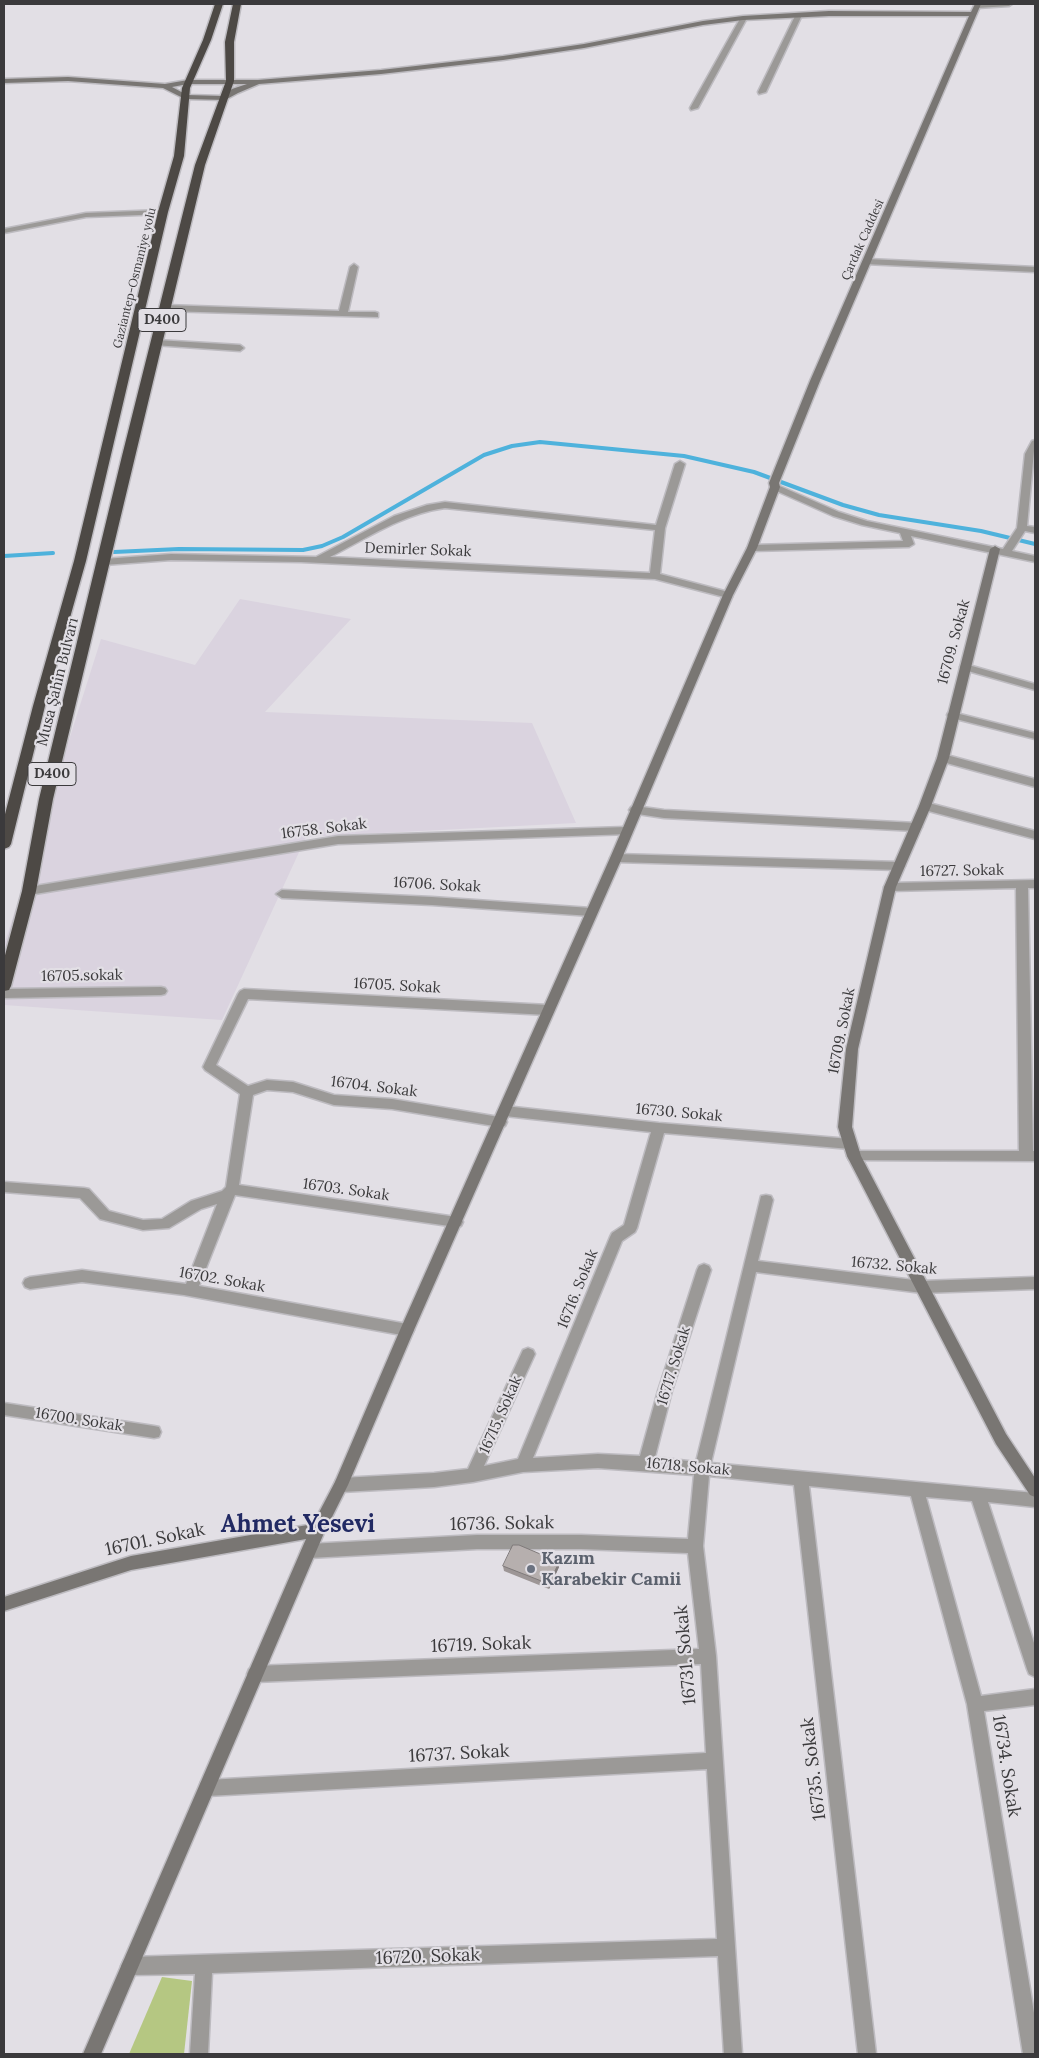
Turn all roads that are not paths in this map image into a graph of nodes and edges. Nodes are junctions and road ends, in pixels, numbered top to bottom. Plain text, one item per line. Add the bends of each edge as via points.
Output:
1 (219, 4) edge
2 (237, 4) edge
3 (1010, 4) edge
4 (978, 5) edge
5 (973, 14) junction
6 (798, 15) junction
7 (743, 18) junction
8 (4, 81) edge
9 (188, 82) junction
10 (230, 82) junction
11 (258, 82) junction
12 (164, 86) junction
13 (762, 92) dead end
14 (185, 97) junction
15 (225, 98) junction
16 (694, 108) dead end
17 (163, 212) junction
18 (4, 231) edge
19 (868, 262) junction
20 (354, 267) dead end
21 (1035, 270) edge
22 (165, 308) junction
23 (342, 314) junction
24 (375, 316) dead end
25 (157, 343) junction
26 (240, 348) dead end
27 (1035, 443) edge
28 (680, 464) dead end
29 (774, 485) junction
30 (660, 528) junction
31 (1020, 530) junction
32 (1035, 530) edge
33 (905, 533) junction
34 (752, 548) junction
35 (1004, 548) junction
36 (1035, 559) edge
37 (318, 560) junction
38 (80, 561) joint
39 (104, 562) junction
40 (655, 576) junction
41 (728, 595) junction
42 (964, 667) junction
43 (1035, 675) edge
44 (1033, 687) edge
45 (952, 715) junction
46 (1035, 736) edge
47 (943, 758) junction
48 (1035, 783) edge
49 (925, 806) junction
50 (635, 810) junction
51 (916, 827) junction
52 (626, 831) junction
53 (1035, 835) edge
54 (4, 844) edge
55 (616, 858) junction
56 (899, 866) junction
57 (1029, 884) edge
58 (890, 888) junction
59 (29, 890) junction
60 (282, 894) dead end
61 (590, 912) junction
62 (4, 986) edge
63 (161, 991) dead end
64 (4, 994) edge
65 (548, 1010) junction
66 (247, 1092) junction
67 (502, 1117) junction
68 (659, 1128) junction
69 (852, 1150) junction
70 (1031, 1156) edge
71 (4, 1187) edge
72 (229, 1192) junction
73 (766, 1200) dead end
74 (456, 1222) junction
75 (750, 1266) junction
76 (704, 1270) dead end
77 (30, 1283) dead end
78 (1035, 1283) edge
79 (922, 1287) junction
80 (190, 1290) junction
81 (407, 1330) junction
82 (528, 1354) dead end
83 (4, 1409) edge
84 (154, 1432) dead end
85 (646, 1463) junction
86 (523, 1465) junction
87 (702, 1468) junction
88 (473, 1475) junction
89 (801, 1479) junction
90 (1032, 1482) edge
91 (341, 1485) junction
92 (917, 1490) junction
93 (978, 1495) junction
94 (1035, 1500) edge
95 (318, 1530) junction
96 (696, 1546) junction
97 (309, 1551) junction
98 (4, 1604) edge
99 (708, 1656) junction
100 (1035, 1669) edge
101 (255, 1674) junction
102 (1035, 1697) edge
103 (975, 1704) junction
104 (714, 1760) junction
105 (207, 1788) junction
106 (726, 1947) junction
107 (130, 1966) junction
108 (204, 1966) junction
109 (92, 2054) edge
110 (198, 2054) edge
111 (733, 2054) edge
112 (867, 2054) edge
113 (1032, 2054) edge

1 - 9 highway, Gaziantep-Osmaniye yolu / D400
2 - 10 highway, D400 via 228,70
3 - 4 street
4 - 5 main road, Çardak Caddesi
5 - 6 main road
5 - 19 main road, Çardak Caddesi
6 - 7 main road
6 - 13 street
7 - 11 main road via 546,52 345,76
7 - 16 street
8 - 12 main road via 68,79
9 - 10 main road
9 - 12 main road
9 - 14 highway, Gaziantep-Osmaniye yolu / D400
10 - 11 main road
10 - 15 highway, D400
11 - 15 main road
12 - 14 main road
14 - 15 main road
14 - 17 highway, Gaziantep-Osmaniye yolu / D400 via 179,156
15 - 22 highway, D400 via 200,165
17 - 18 street via 86,215
17 - 38 highway, Gaziantep-Osmaniye yolu / D400
19 - 21 street
19 - 29 main road, Çardak Caddesi via 815,381
20 - 23 street
22 - 23 street
22 - 25 highway, D400
23 - 24 street
25 - 26 street
25 - 39 highway, D400
27 - 31 street via 1030,454
28 - 30 street
29 - 33 street via 836,514
29 - 34 main road, Çardak Caddesi
30 - 37 street via 431,506
30 - 40 street
31 - 32 street
31 - 35 street
33 - 34 street via 909,544
33 - 35 street
34 - 41 main road, Çardak Caddesi
35 - 36 street
35 - 42 main road, 16709. Sokak
37 - 39 street, Demirler Sokak via 188,556
37 - 40 street, Demirler Sokak
38 - 54 highway, Musa Şahin Bulvarı / D400
39 - 59 highway, Musa Şahin Bulvarı / D400 via 46,799
40 - 41 street, Demirler Sokak
41 - 50 main road, Çardak Caddesi
42 - 44 street
42 - 45 main road, 16709. Sokak
43 - 44 street
45 - 46 street
45 - 47 main road, 16709. Sokak
47 - 48 street
47 - 49 main road, 16709. Sokak
49 - 51 main road, 16709. Sokak
49 - 53 street
50 - 51 street
50 - 52 main road, Çardak Caddesi
51 - 56 main road, 16709. Sokak
52 - 55 main road, Çardak Caddesi
52 - 59 street, 16758. Sokak via 338,840
55 - 56 street
55 - 61 main road, Çardak Caddesi
56 - 58 main road, 16709. Sokak
57 - 58 street, 16727. Sokak
57 - 70 street
58 - 69 main road, 16709. Sokak via 852,1049 845,1127
59 - 62 highway, Musa Şahin Bulvarı / D400
60 - 61 street, 16706. Sokak via 432,900
61 - 65 main road, Çardak Caddesi
63 - 64 street, 16705.sokak
65 - 66 street, 16705. Sokak via 244,994 209,1066
65 - 67 main road, Çardak Caddesi
66 - 67 street, 16704. Sokak via 267,1085 293,1087 334,1100
66 - 72 street
67 - 68 street, 16730. Sokak
67 - 74 main road, Çardak Caddesi
68 - 69 street, 16730. Sokak
68 - 86 street, 16716. Sokak via 630,1228 617,1237
69 - 70 street, 16730. Sokak
69 - 79 main road, 16709. Sokak
71 - 72 street via 84,1193 105,1215 143,1226 164,1224 196,1205
72 - 74 street, 16703. Sokak
72 - 80 street
73 - 75 street, 16731. Sokak
74 - 81 main road, Çardak Caddesi
75 - 79 street, 16732. Sokak
75 - 87 street, 16731. Sokak
76 - 85 street, 16717. Sokak via 665,1391
77 - 80 street, 16702. Sokak via 82,1276
78 - 79 street, 16732. Sokak
79 - 90 main road, 16709. Sokak via 1002,1439
80 - 81 street, 16702. Sokak
81 - 91 main road, Çardak Caddesi
82 - 88 street, 16715. Sokak
83 - 84 street, 16700. Sokak
85 - 86 street, 16718. Sokak via 598,1461
85 - 87 street, 16718. Sokak
86 - 88 street, 16718. Sokak
87 - 89 street, 16718. Sokak
87 - 96 street, 16731. Sokak
88 - 91 street, 16718. Sokak
89 - 92 street, 16718. Sokak
89 - 112 street, 16735. Sokak
91 - 95 main road, Çardak Caddesi
92 - 93 street, 16718. Sokak
92 - 103 street, 16734. Sokak
93 - 94 street, 16718. Sokak
93 - 100 street
95 - 97 main road, Çardak Caddesi
95 - 98 main road, 16701. Sokak via 131,1563
96 - 97 street, 16736. Sokak via 477,1542
96 - 99 street, 16731. Sokak
97 - 101 main road, Çardak Caddesi
99 - 101 street, 16719. Sokak
99 - 104 street, 16731. Sokak
101 - 105 main road, Çardak Caddesi
102 - 103 street
103 - 113 street, 16734. Sokak
104 - 105 street, 16737. Sokak
104 - 106 street, 16731. Sokak
105 - 107 main road, Çardak Caddesi
106 - 108 street, 16720. Sokak
106 - 111 street, 16731. Sokak
107 - 108 street, 16720. Sokak
107 - 109 main road, Çardak Caddesi
108 - 110 street

